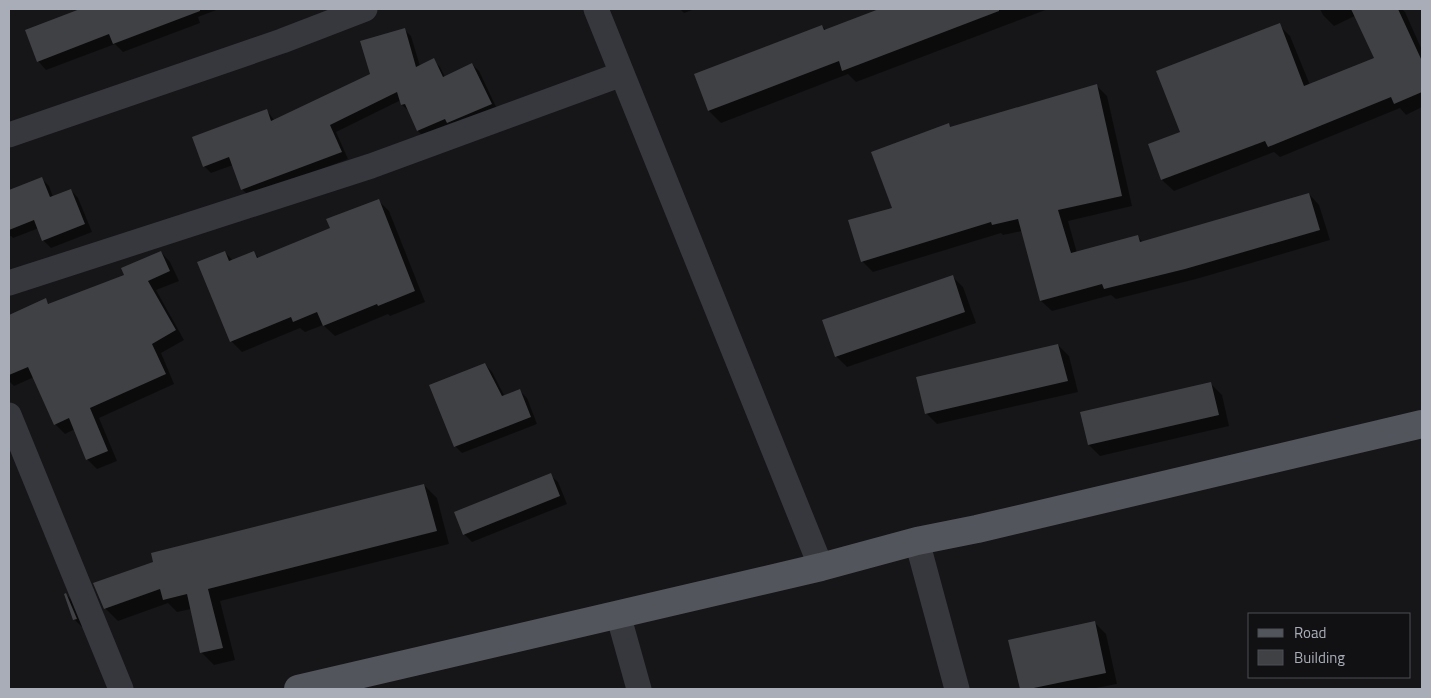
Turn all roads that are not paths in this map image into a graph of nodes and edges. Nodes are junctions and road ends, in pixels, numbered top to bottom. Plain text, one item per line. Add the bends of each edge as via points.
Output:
1 (364, 9) edge
2 (596, 9) edge
3 (622, 74) junction
4 (9, 135) edge
5 (9, 283) edge
6 (9, 415) edge
7 (1422, 424) edge
8 (917, 541) junction
9 (821, 567) junction
10 (618, 614) junction
11 (121, 689) edge
12 (298, 689) edge
13 (639, 689) edge
14 (957, 689) edge

1 - 4 street via 282,41
2 - 3 street
3 - 5 street via 371,166
3 - 9 street
6 - 11 street
7 - 8 main road
8 - 9 main road
8 - 14 street
9 - 10 main road
10 - 12 main road
10 - 13 street

